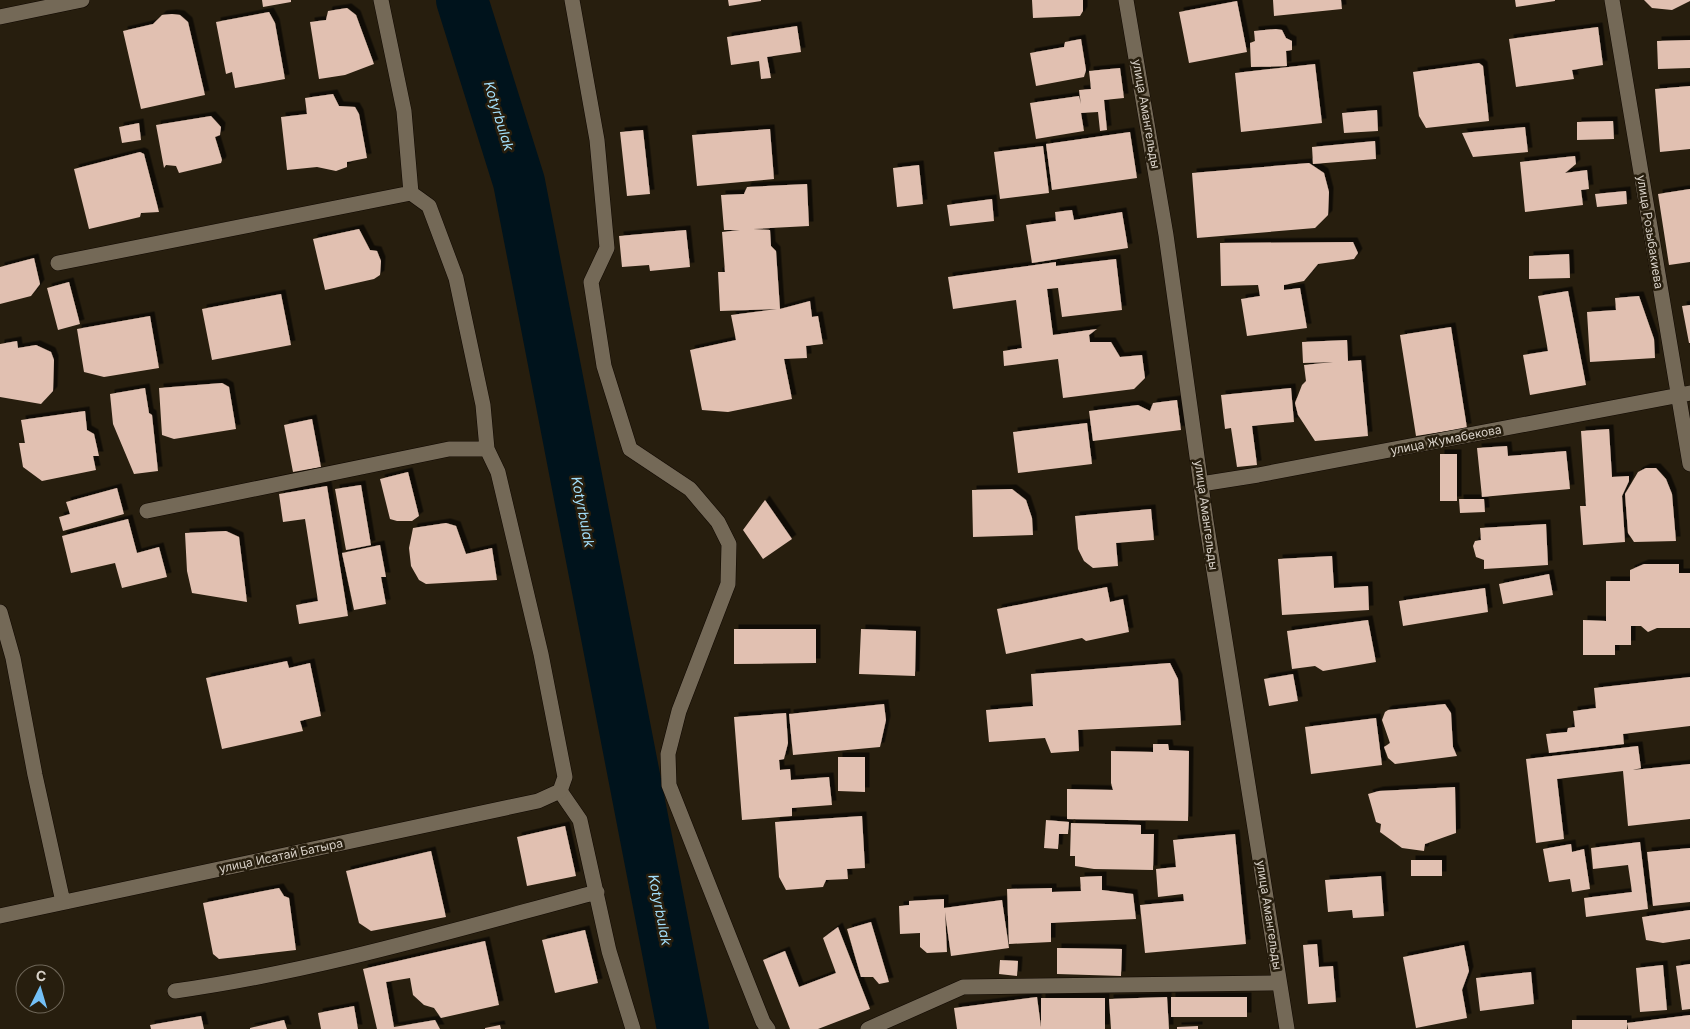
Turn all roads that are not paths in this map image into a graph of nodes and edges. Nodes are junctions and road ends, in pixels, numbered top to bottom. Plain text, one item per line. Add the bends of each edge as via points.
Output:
1 (82, 0) edge
2 (381, 0) edge
3 (572, 0) edge
4 (1126, 0) edge
5 (1612, 0) edge
6 (0, 17) edge
7 (411, 193) junction
8 (58, 264) dead end
9 (1683, 394) edge
10 (487, 449) junction
11 (1690, 464) edge
12 (1201, 484) junction
13 (147, 511) dead end
14 (0, 612) edge
15 (560, 791) junction
16 (596, 892) junction
17 (63, 902) junction
18 (0, 916) edge
19 (1279, 983) junction
20 (175, 991) dead end
21 (633, 1029) edge
22 (768, 1029) edge
23 (868, 1029) edge
24 (1287, 1029) edge

1 - 6 street
2 - 7 street via 404,111
3 - 22 street via 597,140 607,248 591,282 604,366 630,449 690,489 718,522 729,544 728,584 679,711 668,754 669,785
4 - 12 street, улица Амангельды via 1166,235
5 - 9 street, улица Розыбакиева
7 - 8 street
7 - 10 street via 430,206 456,278 483,405
9 - 11 street, улица Розыбакиева
9 - 12 street, улица Жумабекова via 1258,476
10 - 13 street via 449,449
10 - 15 street via 498,472 541,654 565,777
12 - 19 street, улица Амангельды
14 - 17 street via 13,658
15 - 16 street via 580,820
15 - 17 street, улица Исатай Батыра via 538,801
16 - 20 street via 423,938 237,982
16 - 21 street
17 - 18 street, улица Исатай Батыра
19 - 23 street via 963,988
19 - 24 street, улица Амангельды

